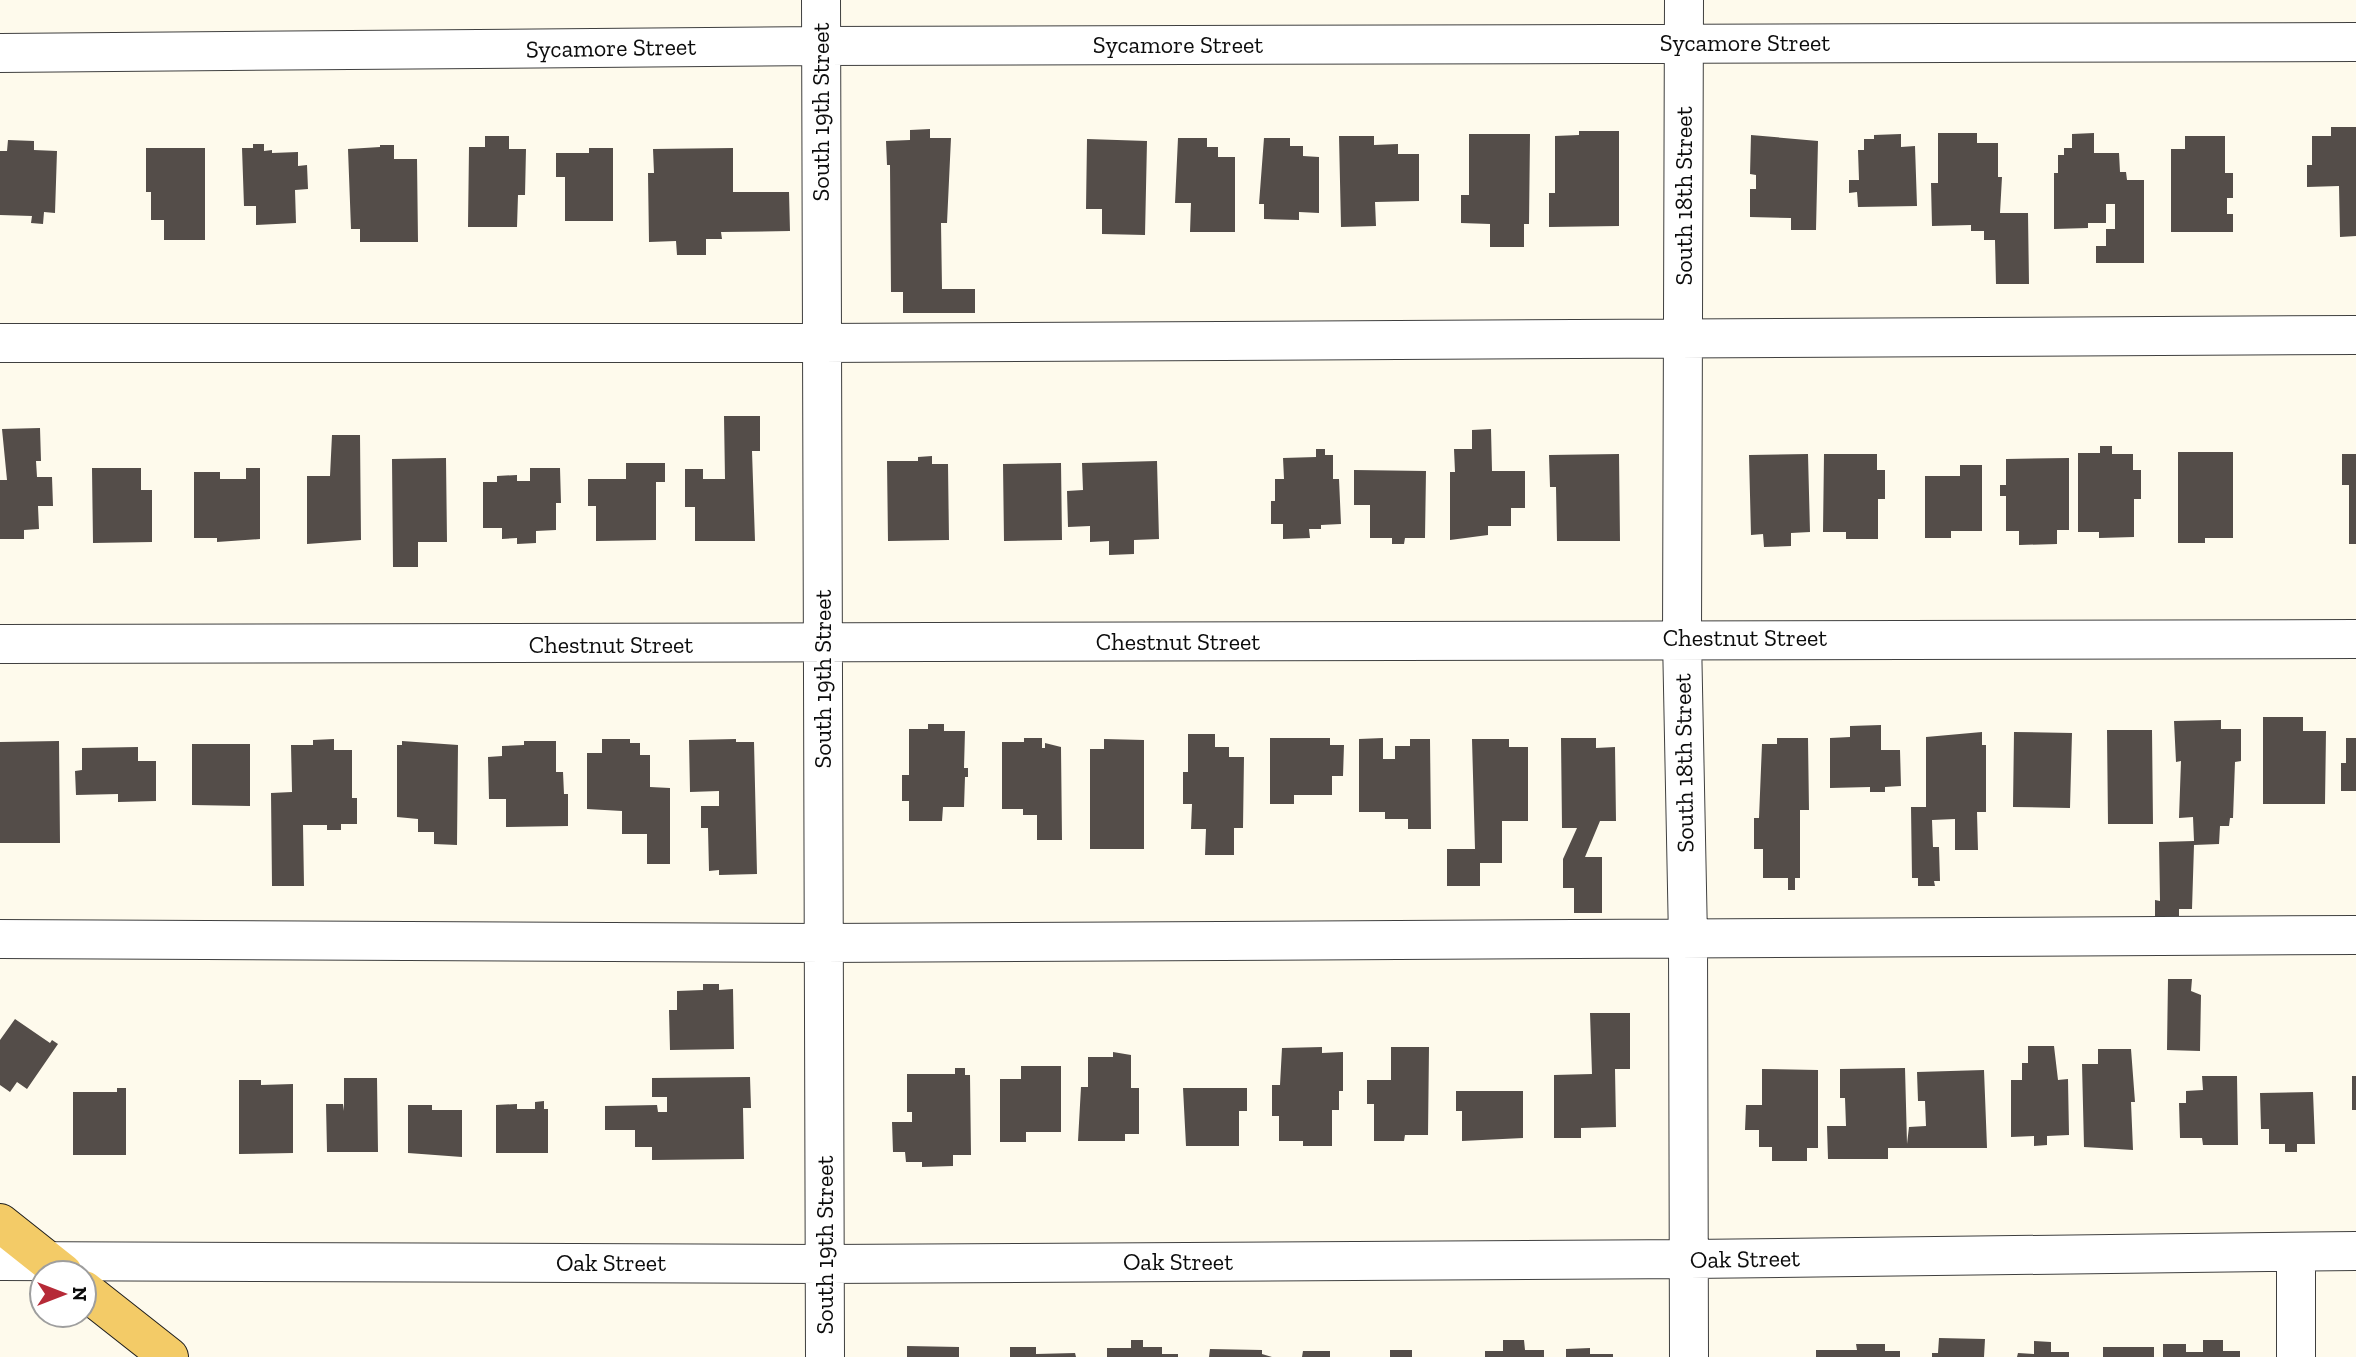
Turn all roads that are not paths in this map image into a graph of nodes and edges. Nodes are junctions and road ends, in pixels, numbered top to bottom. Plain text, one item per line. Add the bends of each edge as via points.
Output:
1 (821, 0) edge
2 (1684, 0) edge
3 (2356, 42) edge
4 (1684, 43) junction
5 (821, 46) junction
6 (0, 53) edge
7 (2356, 335) edge
8 (1685, 338) junction
9 (0, 343) edge
10 (822, 343) junction
11 (1682, 638) junction
12 (2356, 639) edge
13 (0, 644) edge
14 (823, 645) junction
15 (2356, 935) edge
16 (1688, 938) junction
17 (0, 939) edge
18 (824, 943) junction
19 (0, 1223) edge
20 (2356, 1251) edge
21 (2296, 1252) junction
22 (46, 1259) edge
23 (1690, 1259) junction
24 (0, 1261) edge
25 (28, 1264) edge
26 (825, 1264) junction
27 (98, 1267) edge
28 (98, 1301) edge
29 (169, 1357) edge
30 (825, 1357) edge
31 (1689, 1357) edge
32 (2297, 1357) edge

1 - 5 street, South 19th Street
2 - 4 street, South 18th Street
3 - 4 street, Sycamore Street
4 - 5 street, Sycamore Street
4 - 8 street, South 18th Street
5 - 6 street, Sycamore Street
5 - 10 street, South 19th Street
7 - 8 street
8 - 10 street
8 - 11 street, South 18th Street
9 - 10 street
10 - 14 street, South 19th Street
11 - 12 street, Chestnut Street
11 - 14 street, Chestnut Street
11 - 16 street, South 18th Street
13 - 14 street, Chestnut Street
14 - 18 street, South 19th Street
15 - 16 street
16 - 18 street
16 - 23 street, South 18th Street
17 - 18 street
18 - 26 street, South 19th Street
19 - 22 main road
20 - 21 street, Oak Street
21 - 23 street, Oak Street
21 - 32 street
23 - 26 street, Oak Street
23 - 31 street, South 18th Street
24 - 25 street, Oak Street
26 - 27 street, Oak Street
26 - 30 street, South 19th Street
28 - 29 main road

